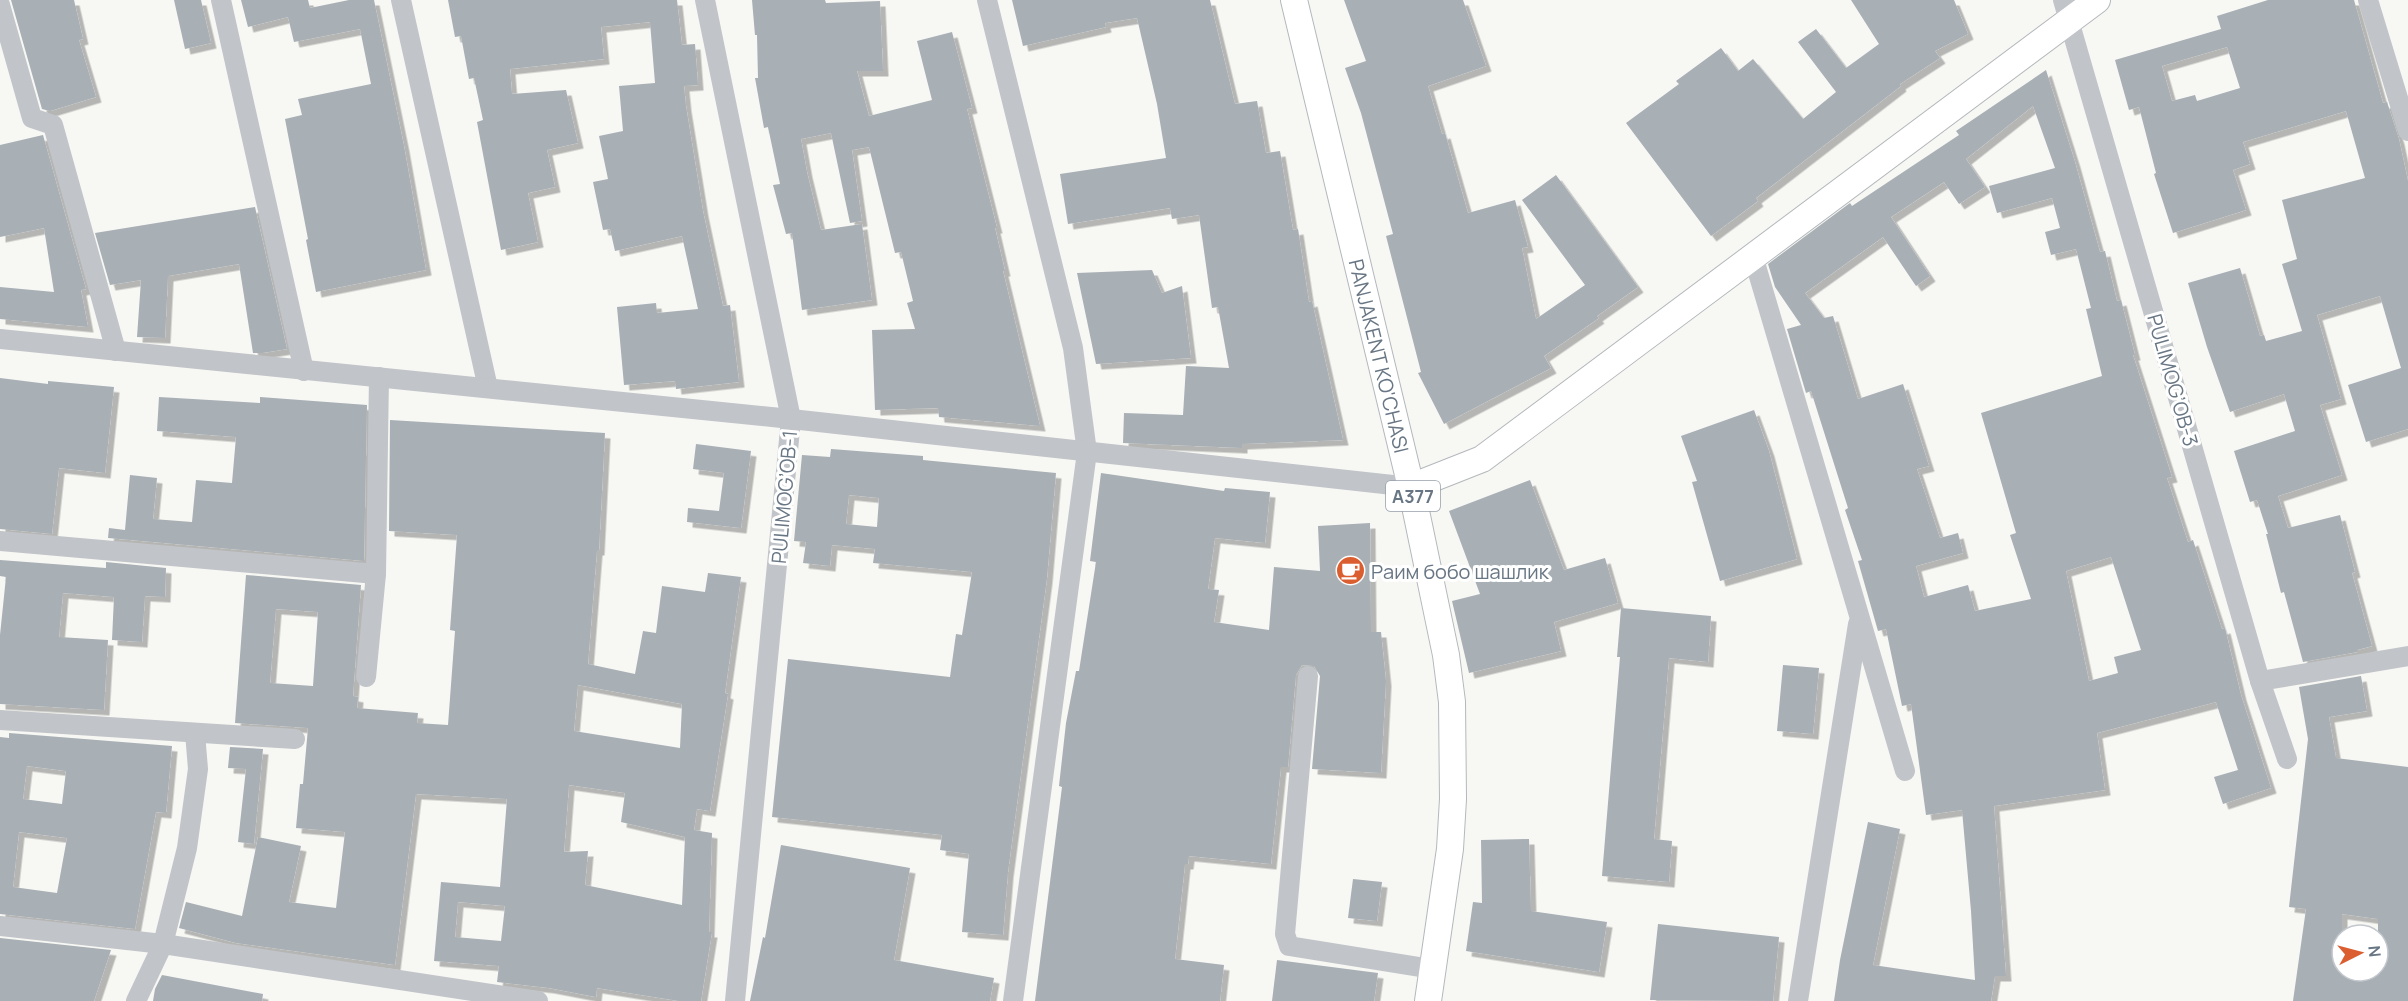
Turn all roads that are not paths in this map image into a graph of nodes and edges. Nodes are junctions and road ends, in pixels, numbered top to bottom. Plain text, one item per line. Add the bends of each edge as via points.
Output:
1 (221, 0) edge
2 (401, 0) edge
3 (705, 0) edge
4 (987, 0) edge
5 (1294, 0) edge
6 (2097, 0) edge
7 (2368, 0) edge
8 (0, 5) edge
9 (2066, 10) edge
10 (2408, 131) edge
11 (1753, 256) junction
12 (0, 339) edge
13 (116, 351) junction
14 (304, 371) junction
15 (380, 377) junction
16 (488, 388) junction
17 (791, 419) junction
18 (1087, 452) junction
19 (1411, 487) junction
20 (0, 542) edge
21 (376, 574) junction
22 (1859, 618) junction
23 (2408, 656) edge
24 (1308, 676) dead end
25 (366, 677) dead end
26 (2260, 681) junction
27 (0, 720) edge
28 (195, 734) junction
29 (295, 740) dead end
30 (2287, 759) dead end
31 (1905, 771) dead end
32 (0, 926) edge
33 (163, 944) junction
34 (1432, 969) junction
35 (136, 1001) edge
36 (538, 1001) edge
37 (735, 1001) edge
38 (1013, 1001) edge
39 (1428, 1001) edge
40 (1798, 1001) edge

1 - 14 street
2 - 16 street
3 - 17 street, PULIMOG’OB-1
4 - 18 street via 1073,348
5 - 19 main road, PANJAKENT KO'CHASI / A377
6 - 9 main road
7 - 10 street
8 - 13 street via 32,118 53,125
9 - 11 main road
9 - 26 street, PULIMOG’OB-3
11 - 19 main road via 1482,459
11 - 22 street
12 - 13 street
13 - 14 street
14 - 15 street
15 - 16 street
15 - 21 street
16 - 17 street
17 - 18 street
17 - 37 street, PULIMOG’OB-1
18 - 19 street
18 - 38 street
19 - 34 main road, PANJAKENT KO'CHASI / A377 via 1452,702 1454,778 1450,849
20 - 21 street
21 - 25 street
22 - 31 street
22 - 40 street
23 - 26 street
24 - 34 street via 1285,934 1289,946
26 - 30 street, PULIMOG’OB-3
27 - 28 street
28 - 29 street
28 - 33 street via 198,770 193,810
32 - 33 street
33 - 35 street
33 - 36 street
34 - 39 main road, PANJAKENT KO'CHASI / A377

